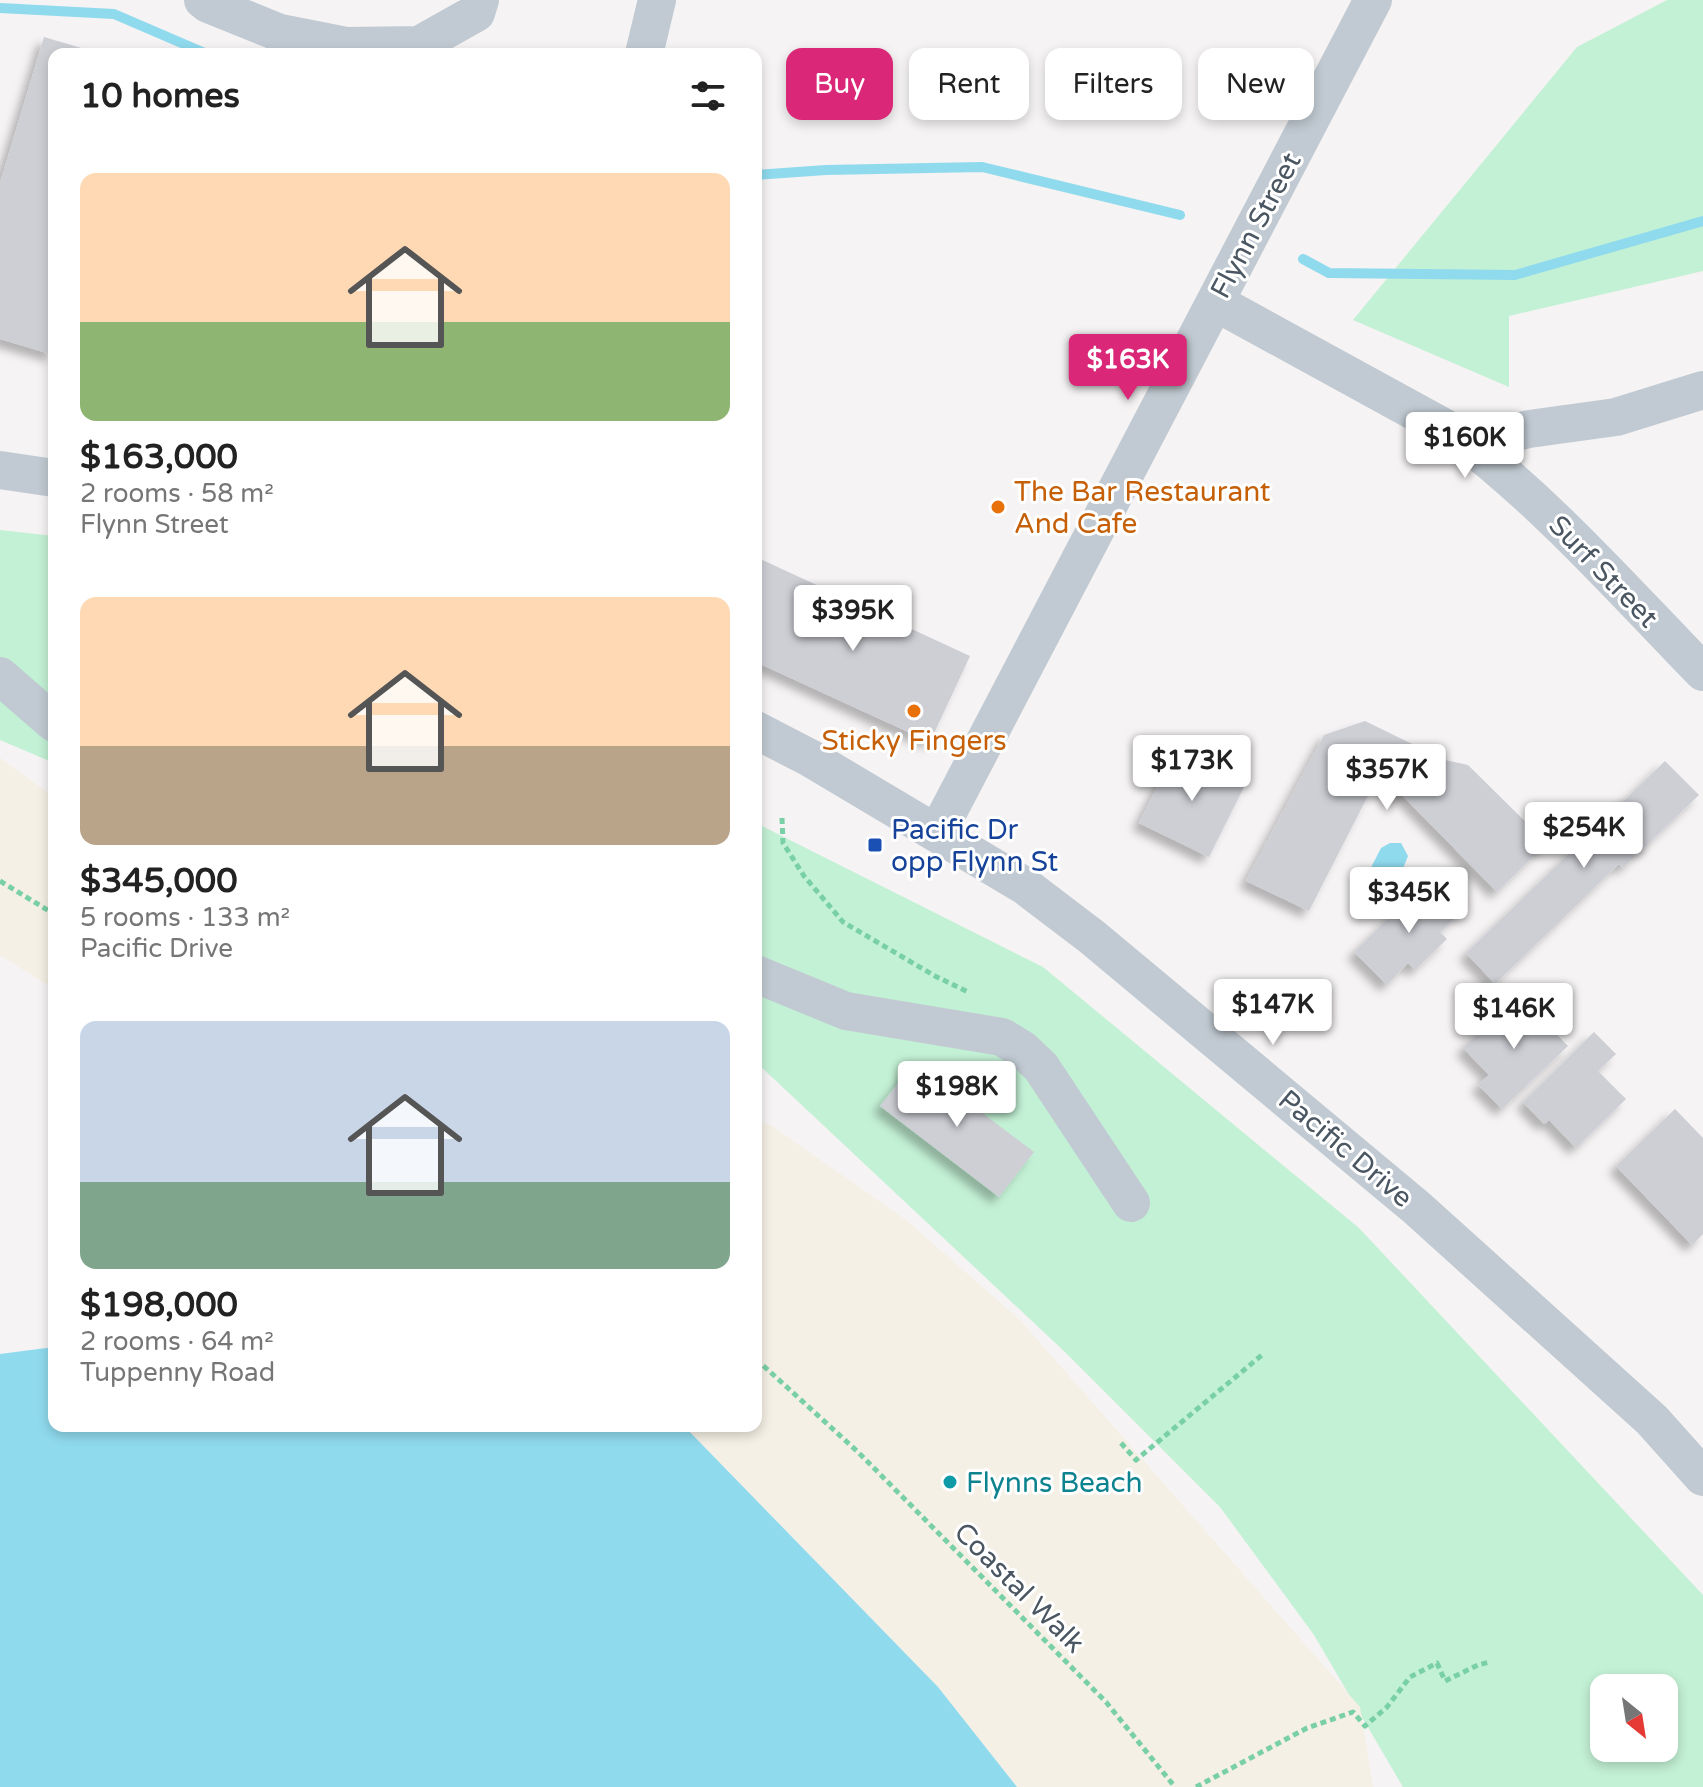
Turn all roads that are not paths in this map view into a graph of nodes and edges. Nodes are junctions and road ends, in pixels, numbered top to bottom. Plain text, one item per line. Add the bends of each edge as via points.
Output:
1 (203, 0) edge
2 (480, 0) edge
3 (657, 0) edge
4 (1373, 0) edge
5 (645, 48) edge
6 (1215, 302) junction
7 (1703, 390) edge
8 (1478, 451) junction
9 (0, 470) edge
10 (48, 477) edge
11 (1703, 672) edge
12 (0, 676) edge
13 (48, 718) edge
14 (762, 733) edge
15 (937, 833) junction
16 (762, 976) edge
17 (1131, 1203) dead end
18 (1703, 1477) edge

1 - 2 street via 280,33 346,46 419,45 476,13
3 - 5 street
4 - 6 street, Flynn Street
6 - 8 street, Surf Street via 1428,417
6 - 15 street, Flynn Street
7 - 8 street via 1616,417 1499,436
8 - 11 street, Surf Street via 1539,504
9 - 10 street
12 - 13 street
14 - 15 street, Pacific Drive
15 - 18 street, Pacific Drive via 1025,886 1092,937 1417,1208 1652,1420
16 - 17 street via 846,1011 1002,1037 1041,1067

